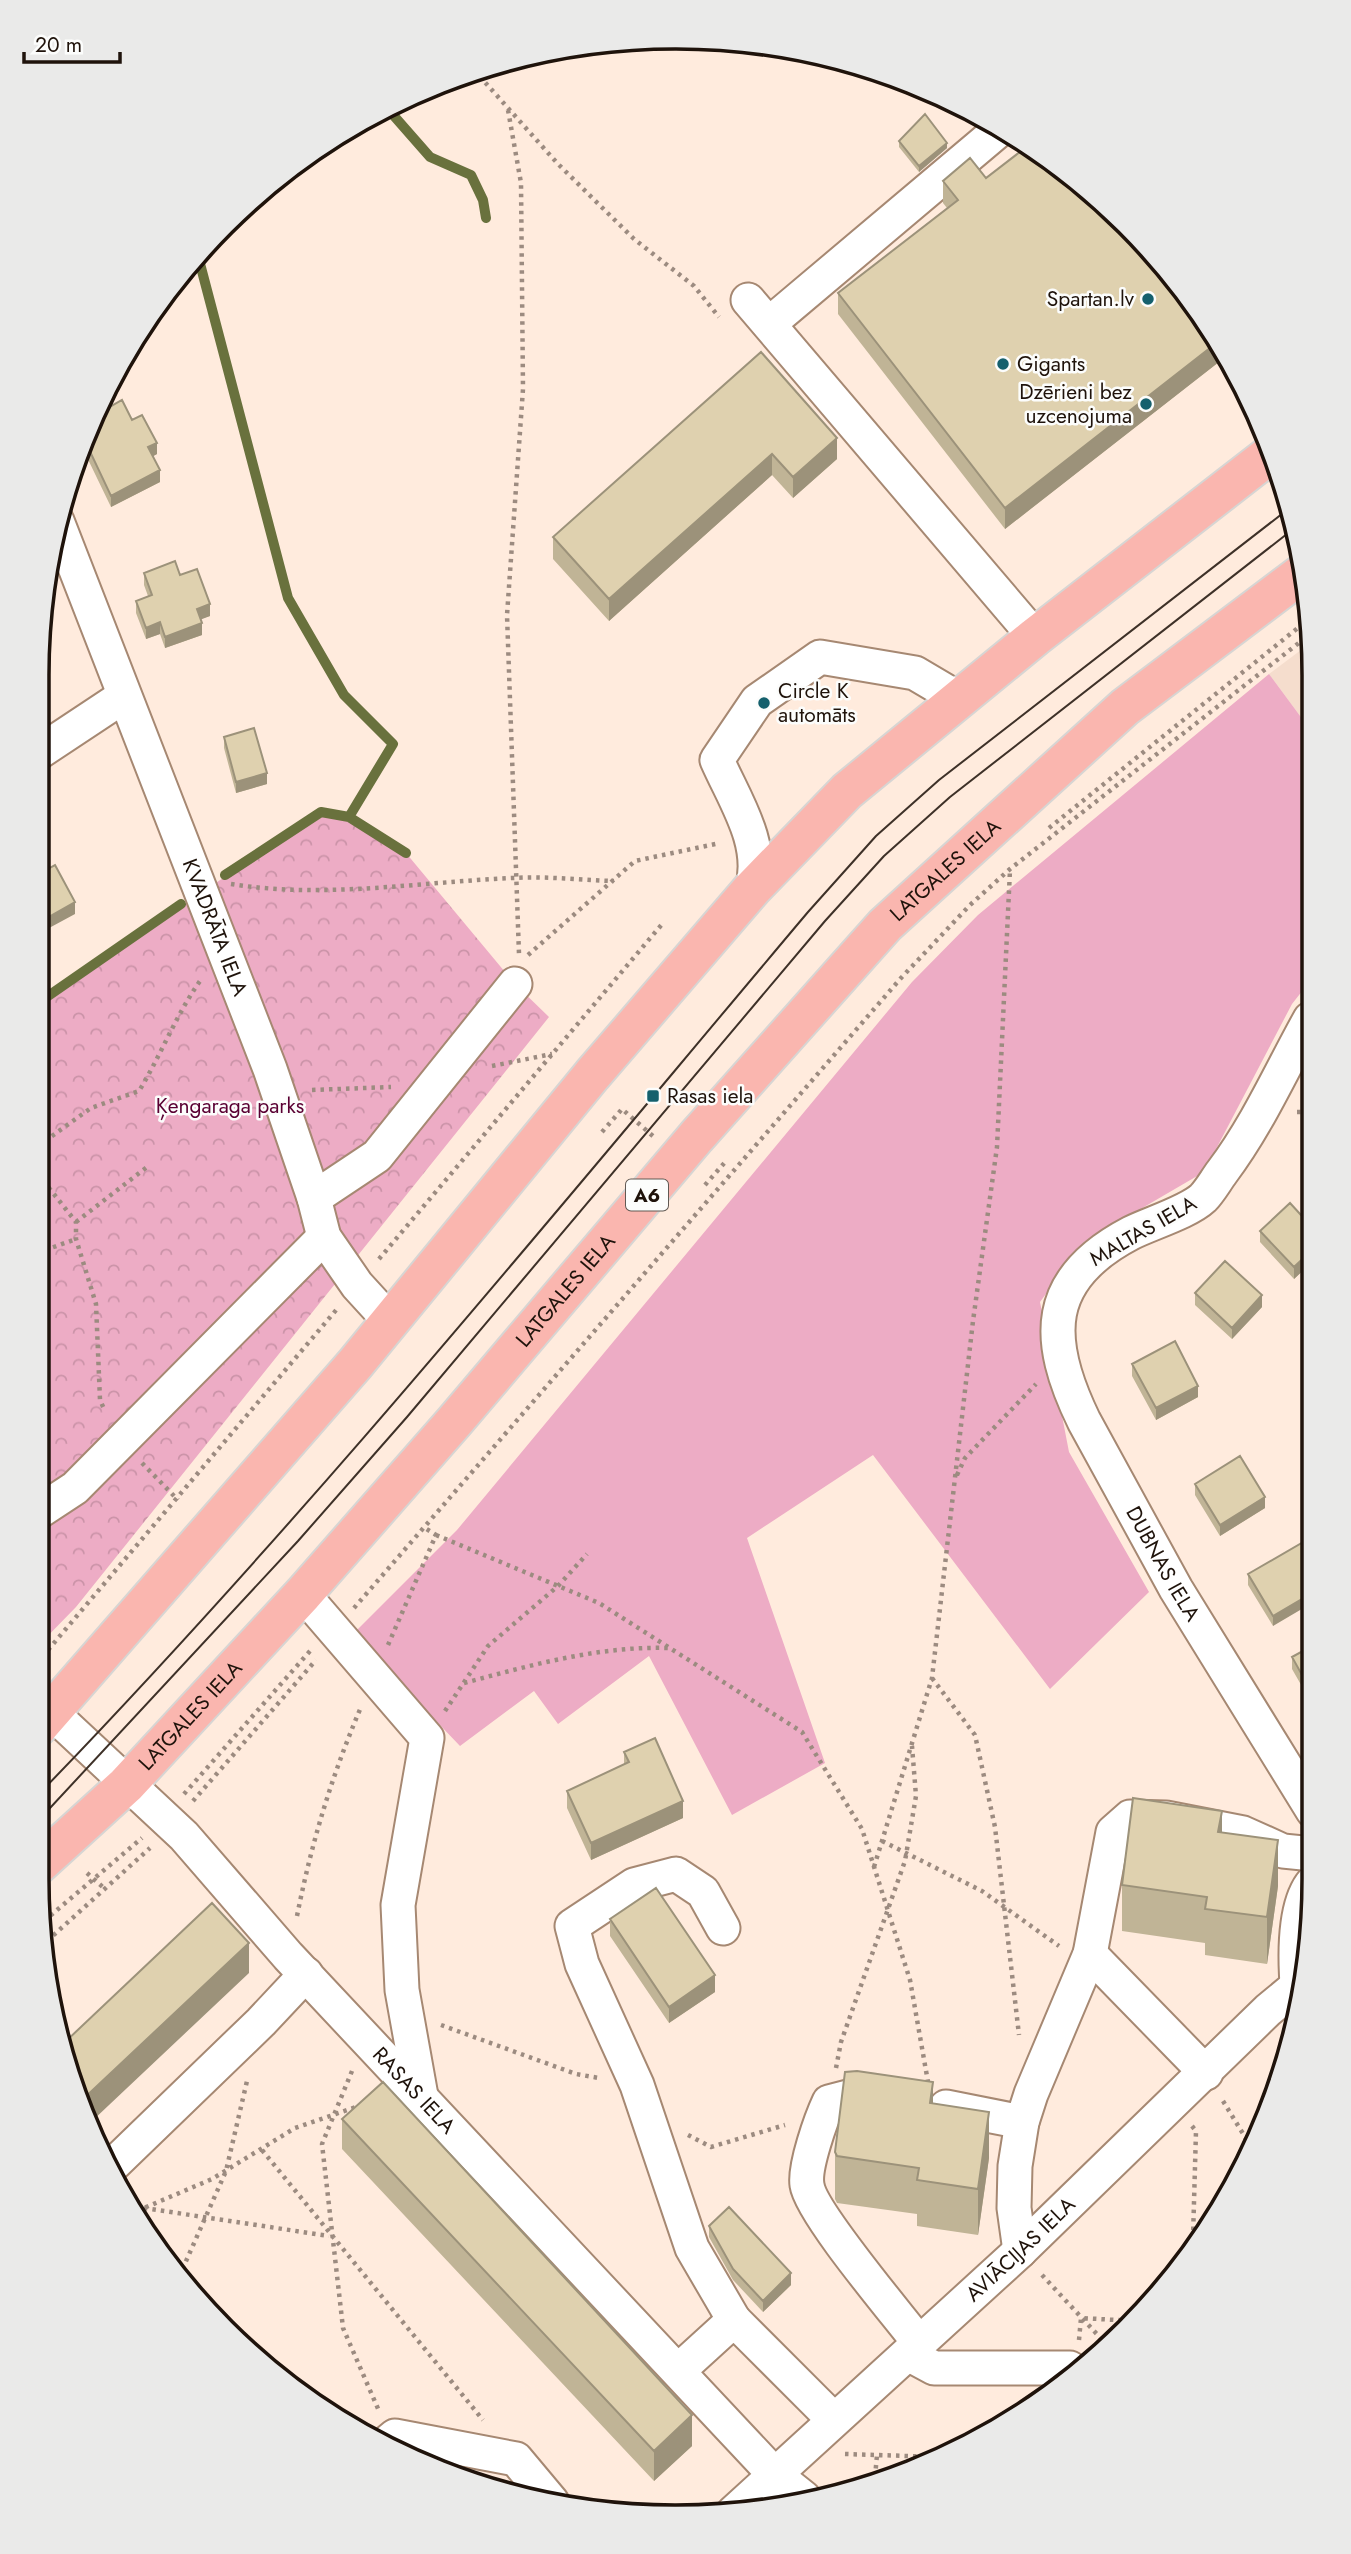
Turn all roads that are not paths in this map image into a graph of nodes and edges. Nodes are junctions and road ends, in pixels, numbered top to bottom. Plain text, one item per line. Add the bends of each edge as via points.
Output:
1 (992, 135) edge
2 (1263, 460) edge
3 (64, 539) edge
4 (1294, 579) edge
5 (1035, 637) junction
6 (124, 696) junction
7 (959, 699) junction
8 (49, 746) edge
9 (752, 889) junction
10 (517, 974) road end
11 (1302, 1034) edge
12 (314, 1198) junction
13 (324, 1237) junction
14 (1061, 1299) joint
15 (389, 1320) junction
16 (49, 1505) edge
17 (303, 1594) junction
18 (49, 1714) edge
19 (49, 1724) edge
20 (126, 1784) junction
21 (1302, 1792) edge
22 (1302, 1853) edge
23 (49, 1855) edge
24 (1301, 1916) edge
25 (723, 1927) dead end
26 (1090, 1954) junction
27 (1297, 1961) edge
28 (297, 1965) junction
29 (1292, 1990) edge
30 (1206, 2073) junction
31 (421, 2096) junction
32 (1023, 2122) junction
33 (117, 2161) edge
34 (1020, 2251) junction
35 (734, 2319) junction
36 (914, 2349) junction
37 (1067, 2368) edge
38 (678, 2371) junction
39 (833, 2419) junction
40 (395, 2439) edge
41 (774, 2474) junction
42 (542, 2491) edge
43 (798, 2493) edge
44 (745, 2501) edge

1 - 5 street via 758,312
2 - 5 highway
3 - 6 street, KVADRĀTA IELA
4 - 17 highway, LATGALES IELA / A6 via 1125,707 885,925
5 - 7 highway
6 - 8 street
6 - 12 street, KVADRĀTA IELA via 270,1069
7 - 9 highway via 847,791
7 - 9 street via 915,673 820,657 757,701 717,760 755,851
9 - 15 highway
10 - 12 street via 377,1156
11 - 14 street, MALTAS IELA via 1250,1135 1202,1199 1128,1234 1082,1265
12 - 13 street, KVADRĀTA IELA
13 - 15 street, KVADRĀTA IELA via 357,1285
13 - 16 street via 75,1488
14 - 21 street, DUBNAS IELA via 1056,1343 1084,1421 1176,1589
15 - 18 highway
17 - 20 highway, LATGALES IELA / A6
17 - 31 street via 427,1738 398,1905 402,1990
19 - 20 street, RASAS IELA
20 - 23 highway, LATGALES IELA / A6
20 - 28 street, RASAS IELA via 184,1836
22 - 26 street via 1283,1851 1243,1833 1166,1818 1130,1817 1112,1832
24 - 27 street
25 - 35 street via 703,1892 676,1874 634,1885 572,1926 582,1964 637,2085 692,2248
26 - 30 street
26 - 32 street
28 - 31 street, RASAS IELA
28 - 33 street via 261,2022
29 - 30 street, AVIĀCIJAS IELA
30 - 34 street, AVIĀCIJAS IELA
31 - 38 street, RASAS IELA
32 - 34 street via 1014,2208
32 - 36 street via 932,2104 852,2096 829,2102 816,2134 806,2185 822,2217
34 - 36 street, AVIĀCIJAS IELA
35 - 38 street
35 - 39 street
36 - 37 street via 934,2368
36 - 39 street, AVIĀCIJAS IELA
38 - 41 street, RASAS IELA
39 - 41 street, AVIĀCIJAS IELA
40 - 42 street via 516,2459
41 - 43 street, RASAS IELA
41 - 44 street, AVIĀCIJAS IELA

